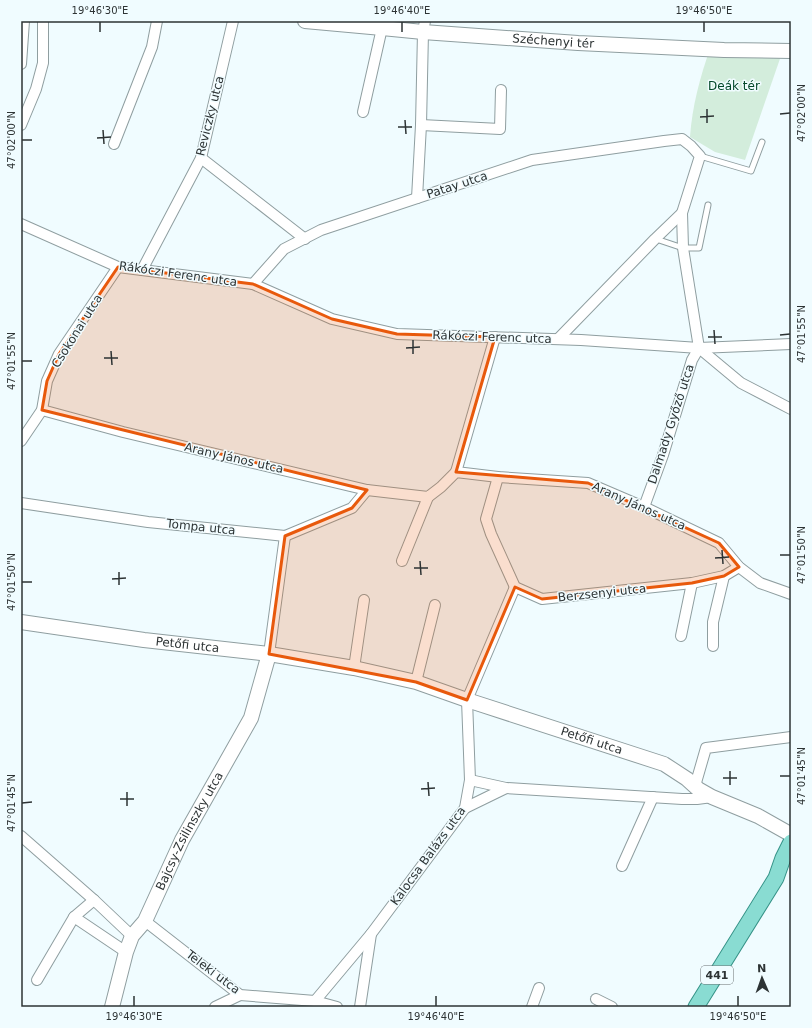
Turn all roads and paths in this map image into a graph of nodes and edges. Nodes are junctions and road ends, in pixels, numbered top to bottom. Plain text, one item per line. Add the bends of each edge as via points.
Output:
1 (24, 21) edge
2 (43, 21) edge
3 (157, 21) edge
4 (233, 21) edge
5 (305, 21) edge
6 (424, 27) edge
7 (382, 28) junction
8 (791, 51) edge
9 (21, 64) edge
10 (501, 90) dead end
11 (363, 112) dead end
12 (21, 125) edge
13 (421, 125) junction
14 (762, 142) dead end
15 (114, 144) dead end
16 (700, 156) junction
17 (201, 158) junction
18 (417, 198) junction
19 (708, 205) dead end
20 (682, 213) junction
21 (21, 224) edge
22 (305, 239) junction
23 (655, 239) junction
24 (684, 248) junction
25 (118, 267) junction
26 (142, 270) junction
27 (253, 284) junction
28 (495, 337) junction
29 (558, 339) junction
30 (791, 344) edge
31 (700, 348) junction
32 (791, 409) edge
33 (42, 410) junction
34 (21, 441) edge
35 (456, 472) junction
36 (498, 477) junction
37 (366, 490) junction
38 (428, 497) junction
39 (21, 503) edge
40 (644, 506) junction
41 (285, 536) junction
42 (402, 561) dead end
43 (739, 567) junction
44 (724, 576) junction
45 (692, 583) junction
46 (515, 587) junction
47 (791, 594) edge
48 (364, 600) dead end
49 (435, 605) dead end
50 (21, 622) edge
51 (681, 636) dead end
52 (713, 646) dead end
53 (269, 654) junction
54 (354, 668) junction
55 (416, 682) junction
56 (467, 700) junction
57 (791, 737) edge
58 (470, 780) junction
59 (695, 786) junction
60 (506, 788) junction
61 (712, 796) junction
62 (653, 797) junction
63 (465, 808) junction
64 (791, 834) edge
65 (21, 836) edge
66 (791, 863) edge
67 (622, 866) dead end
68 (776, 878) junction
69 (94, 900) junction
70 (74, 917) junction
71 (145, 921) junction
72 (371, 934) junction
73 (132, 936) junction
74 (126, 952) junction
75 (37, 980) dead end
76 (539, 988) dead end
77 (240, 995) junction
78 (596, 999) dead end
79 (315, 1002) junction
80 (112, 1007) edge
81 (214, 1007) edge
82 (337, 1007) edge
83 (360, 1007) edge
84 (532, 1007) edge
85 (612, 1007) edge
86 (696, 1007) edge

1 - 9 street
2 - 12 street via 43,63 36,89
3 - 15 street via 152,47
4 - 17 street, Reviczky utca
5 - 7 street, Széchenyi tér
6 - 7 street, Széchenyi tér
6 - 8 street, Széchenyi tér via 578,43
6 - 13 street
7 - 11 street
10 - 13 street via 500,129
13 - 18 street
14 - 16 lane via 751,171
16 - 18 street, Patay utca via 682,139 532,160
16 - 20 street
17 - 22 street
17 - 26 street, Reviczky utca
18 - 22 street, Patay utca via 321,230
19 - 24 lane via 699,248
20 - 23 street
20 - 24 street
21 - 25 street, Rákóczi Ferenc utca
22 - 27 street, Patay utca via 284,249
23 - 24 lane
23 - 29 street
24 - 31 street
25 - 26 street, Rákóczi Ferenc utca
25 - 33 street, Csokonai utca via 60,354 47,381
26 - 27 street, Rákóczi Ferenc utca
27 - 28 street, Rákóczi Ferenc utca via 332,319 397,334
28 - 29 street, Rákóczi Ferenc utca
28 - 35 street
29 - 31 street, Rákóczi Ferenc utca
30 - 31 street, Rákóczi Ferenc utca
31 - 32 street via 741,383
31 - 40 street, Dalmady Győző utca via 692,360 663,455
33 - 34 street, Csokonai utca
33 - 37 street, Arany János utca
35 - 36 street, Arany János utca
35 - 38 street
36 - 40 street, Arany János utca via 588,483
36 - 46 street via 486,519
37 - 38 street, Arany János utca
37 - 41 street, Tompa utca via 352,508
38 - 42 street
39 - 41 street, Tompa utca via 148,522
40 - 43 street, Arany János utca via 719,543
41 - 53 street
43 - 44 street, Berzsenyi utca
43 - 47 street, Arany János utca via 760,583
44 - 45 street, Berzsenyi utca
44 - 52 street via 713,622
45 - 46 street, Berzsenyi utca via 542,599
45 - 51 street
46 - 56 street
48 - 54 street
49 - 55 street
50 - 53 street, Petőfi utca via 144,640
53 - 54 street, Petőfi utca
53 - 71 street, Bajcsy-Zsilinszky utca via 251,718 182,840
54 - 55 street, Petőfi utca
55 - 56 street, Petőfi utca
56 - 58 street, Kalocsa Balázs utca
56 - 59 street, Petőfi utca via 664,764
57 - 59 street via 706,748
58 - 60 street
58 - 63 street, Kalocsa Balázs utca
59 - 61 street, Petőfi utca
60 - 62 street
60 - 63 street
61 - 62 street via 697,799
61 - 64 street, Petőfi utca
62 - 67 street
63 - 72 street, Kalocsa Balázs utca
64 - 68 main road, 441
65 - 69 street
66 - 68 main road, 441
68 - 86 main road, 441
69 - 70 street
69 - 73 street
70 - 74 street
70 - 75 street
71 - 73 street, Bajcsy-Zsilinszky utca
71 - 77 street, Teleki utca
72 - 79 street, Kalocsa Balázs utca
72 - 83 street, Kalocsa Balázs utca
73 - 74 street, Bajcsy-Zsilinszky utca
74 - 80 street, Bajcsy-Zsilinszky utca
76 - 84 street
77 - 79 street, Teleki utca
77 - 81 street
78 - 85 street
79 - 82 street, Teleki utca

